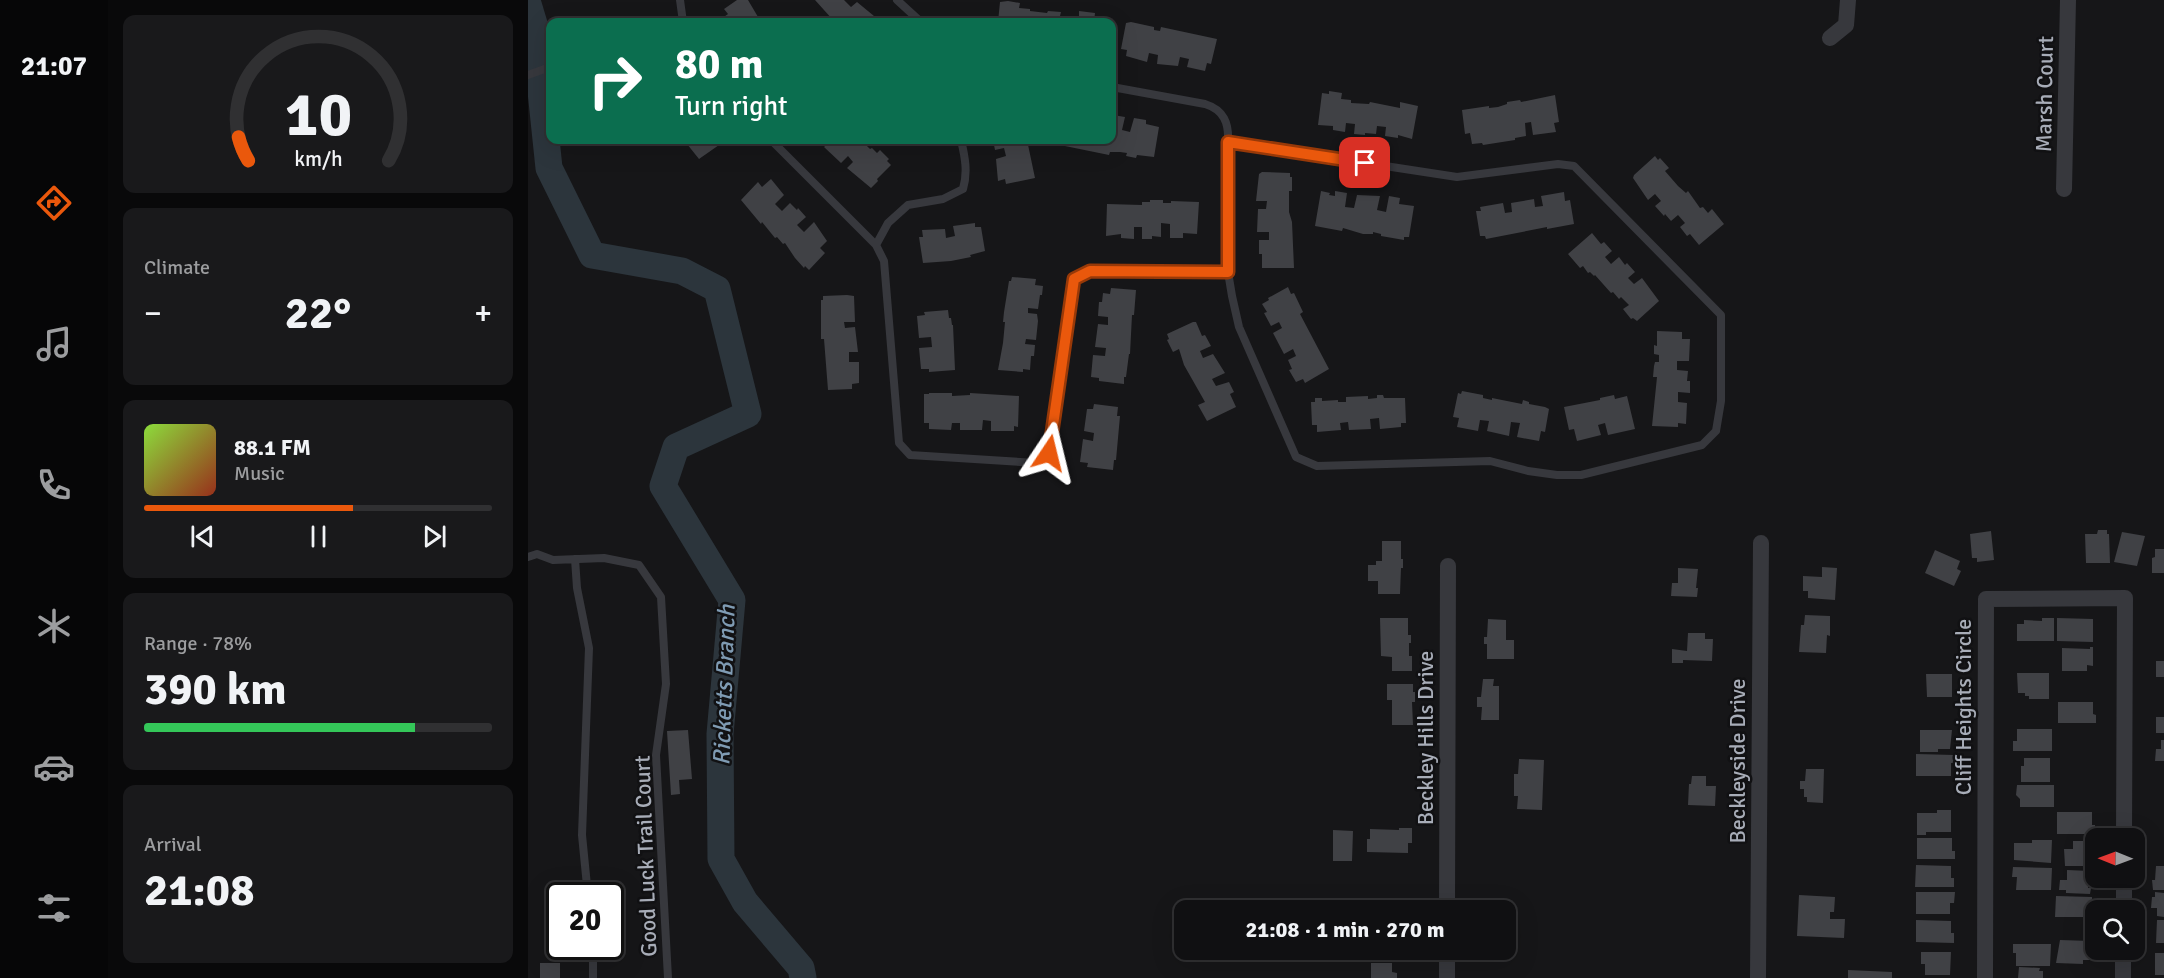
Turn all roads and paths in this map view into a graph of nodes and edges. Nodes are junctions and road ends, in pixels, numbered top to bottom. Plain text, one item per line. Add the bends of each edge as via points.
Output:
1 (680, 0) edge
2 (897, 0) edge
3 (1848, 0) edge
4 (2068, 0) edge
5 (682, 18) edge
6 (917, 18) edge
7 (1830, 38) dead end
8 (546, 68) edge
9 (528, 75) edge
10 (1116, 88) edge
11 (1228, 142) junction
12 (775, 144) edge
13 (962, 144) edge
14 (2064, 189) dead end
15 (876, 245) junction
16 (1228, 272) junction
17 (1761, 543) dead end
18 (528, 557) edge
19 (575, 559) junction
20 (1448, 566) dead end
21 (2124, 828) edge
22 (587, 882) edge
23 (1447, 900) edge
24 (593, 960) edge
25 (1447, 960) edge
26 (2124, 960) edge
27 (593, 978) edge
28 (668, 978) edge
29 (1447, 978) edge
30 (1758, 978) edge
31 (1985, 978) edge
32 (2123, 978) edge

1 - 5 lane
2 - 6 lane
3 - 7 street via 1846,25
4 - 14 street, Marsh Court
8 - 9 lane
10 - 11 lane via 1211,106 1226,120
11 - 16 lane
11 - 16 lane via 1457,177 1558,164 1575,166 1721,315 1721,401 1716,431 1702,445 1581,476 1557,476 1490,461 1317,466 1296,457 1239,327
12 - 15 lane
13 - 15 lane via 967,176 963,189 943,199 908,205 888,223
15 - 16 lane via 884,261 899,442 910,455 1036,463 1049,453 1074,279 1081,274
17 - 30 street, Beckleyside Drive
18 - 19 lane, Good Luck Trail Court via 537,554 553,560
19 - 22 lane via 589,648 582,835
19 - 28 lane, Good Luck Trail Court via 604,558 639,565 661,597 666,684 656,755
20 - 23 street, Beckley Hills Drive
21 - 31 street, Cliff Heights Circle via 2124,598 1986,599
24 - 27 lane
25 - 29 street
26 - 32 street

